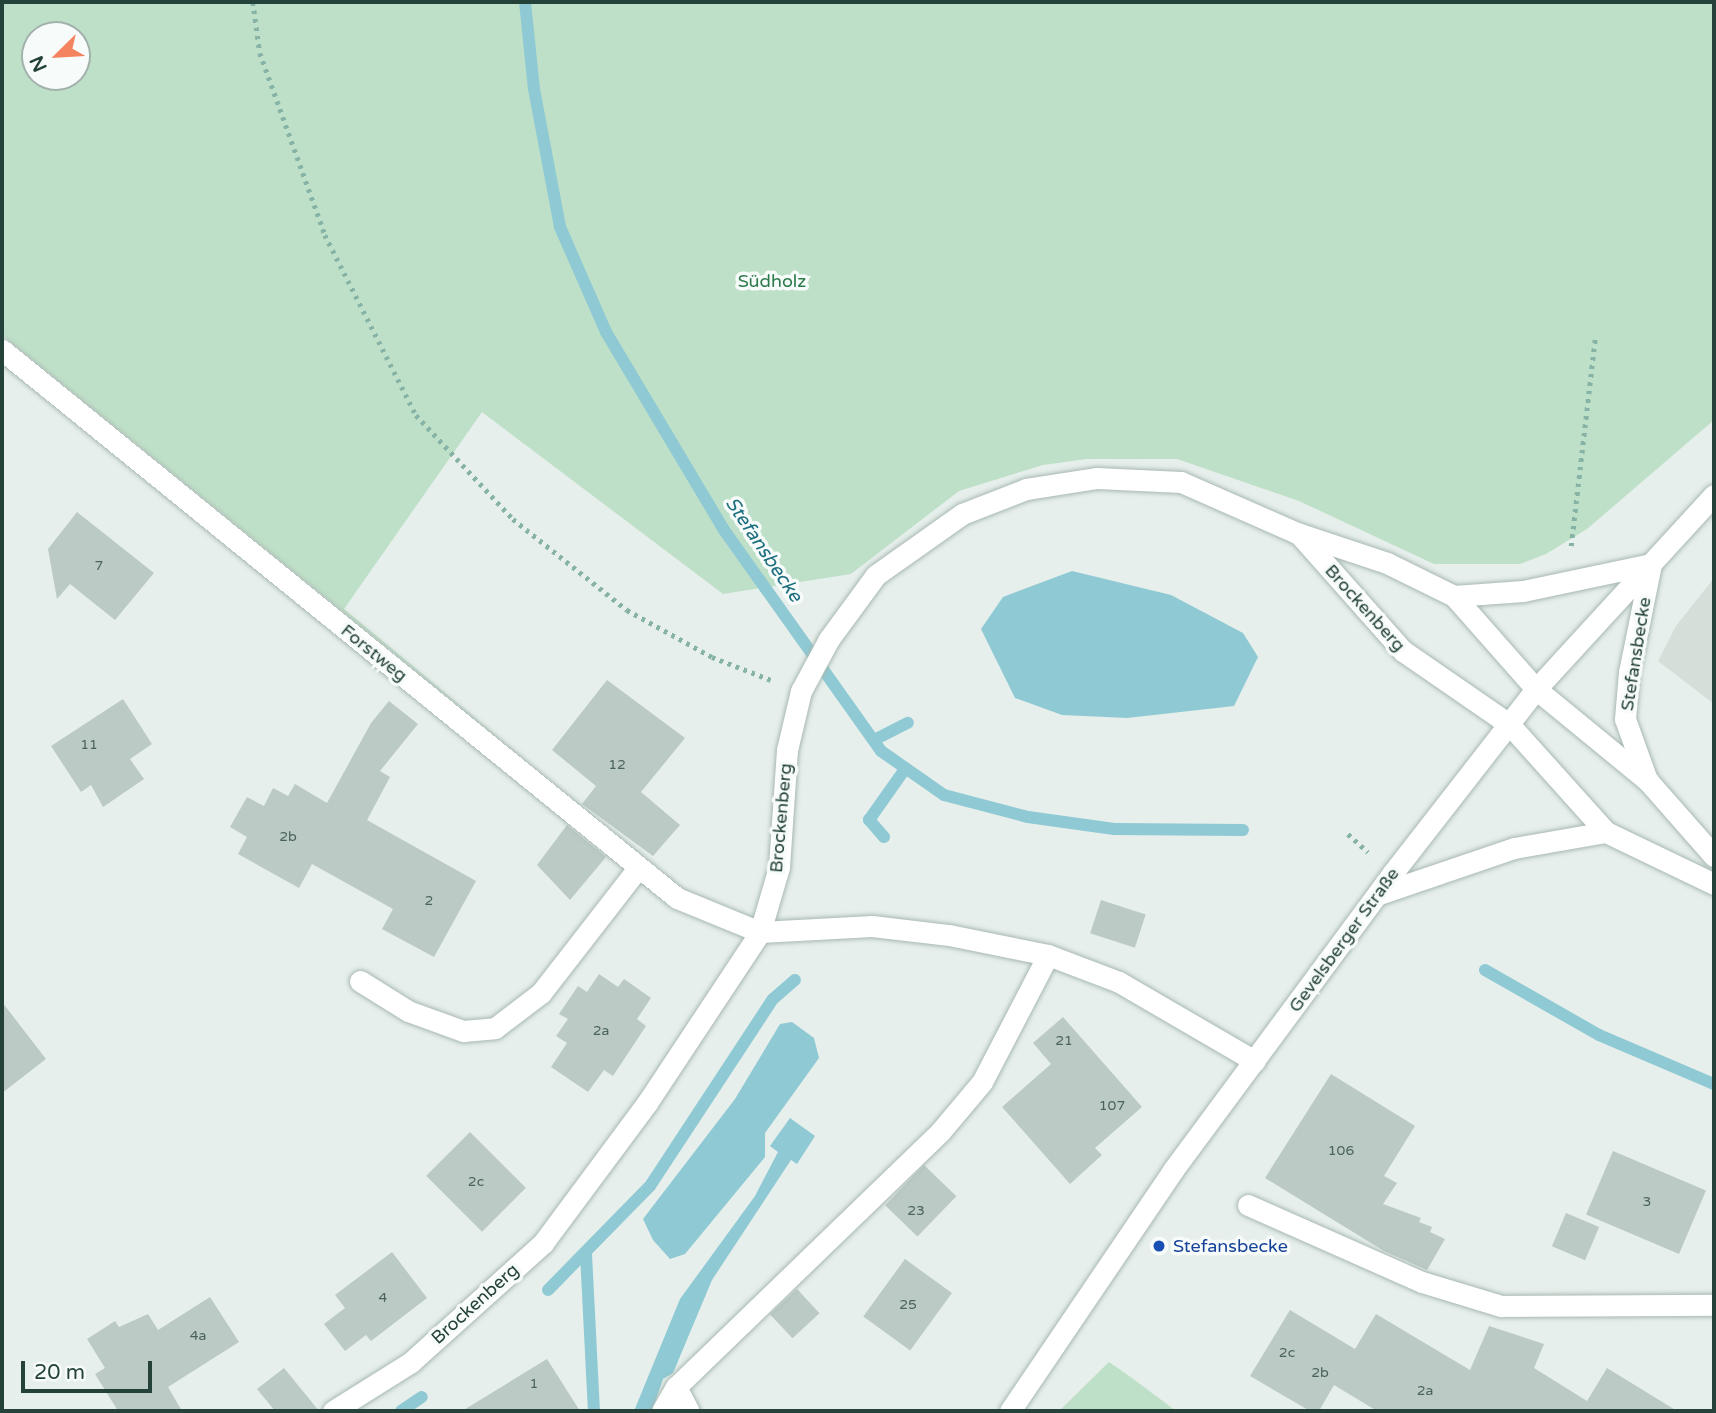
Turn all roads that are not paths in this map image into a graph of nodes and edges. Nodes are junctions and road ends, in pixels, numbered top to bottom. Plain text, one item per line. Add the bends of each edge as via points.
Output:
1 (2, 350) edge
2 (1714, 495) edge
3 (1297, 533) junction
4 (1651, 564) junction
5 (1454, 596) junction
6 (1536, 689) junction
7 (1509, 724) junction
8 (1648, 781) junction
9 (1606, 832) junction
10 (1714, 856) edge
11 (638, 868) junction
12 (1714, 884) edge
13 (1379, 894) junction
14 (760, 932) junction
15 (1048, 955) junction
16 (360, 981) dead end
17 (1255, 1061) junction
18 (1248, 1205) dead end
19 (1714, 1305) edge
20 (676, 1387) junction
21 (333, 1411) edge
22 (662, 1411) edge
23 (689, 1411) edge
24 (1010, 1411) edge

1 - 11 street, Forstweg
2 - 4 street, Gevelsberger Straße
3 - 5 street, Brockenberg via 1387,563
3 - 7 street, Brockenberg via 1403,651
3 - 14 street, Brockenberg via 1181,482 1097,478 1026,489 962,514 913,546 876,575 830,639 801,691 787,750 779,867
4 - 5 street via 1523,591
4 - 6 street, Gevelsberger Straße
4 - 8 street, Stefansbecke via 1629,672 1626,719
5 - 6 street, Brockenberg
6 - 7 street, Gevelsberger Straße
6 - 8 street, Stefansbecke
7 - 9 street
7 - 13 street, Gevelsberger Straße
8 - 10 street, Stefansbecke
9 - 12 street
9 - 13 street via 1514,848
11 - 14 street, Forstweg via 677,898
11 - 16 street via 541,993 495,1028 463,1031 408,1011
13 - 17 street, Gevelsberger Straße
14 - 15 street via 872,926 949,935
14 - 21 street, Brockenberg via 647,1103 544,1243 411,1362
15 - 17 street via 1119,982
15 - 20 street via 982,1082 940,1132
17 - 24 street, Gevelsberger Straße via 1173,1170
18 - 19 street via 1422,1282 1501,1306
20 - 22 street
20 - 23 street

